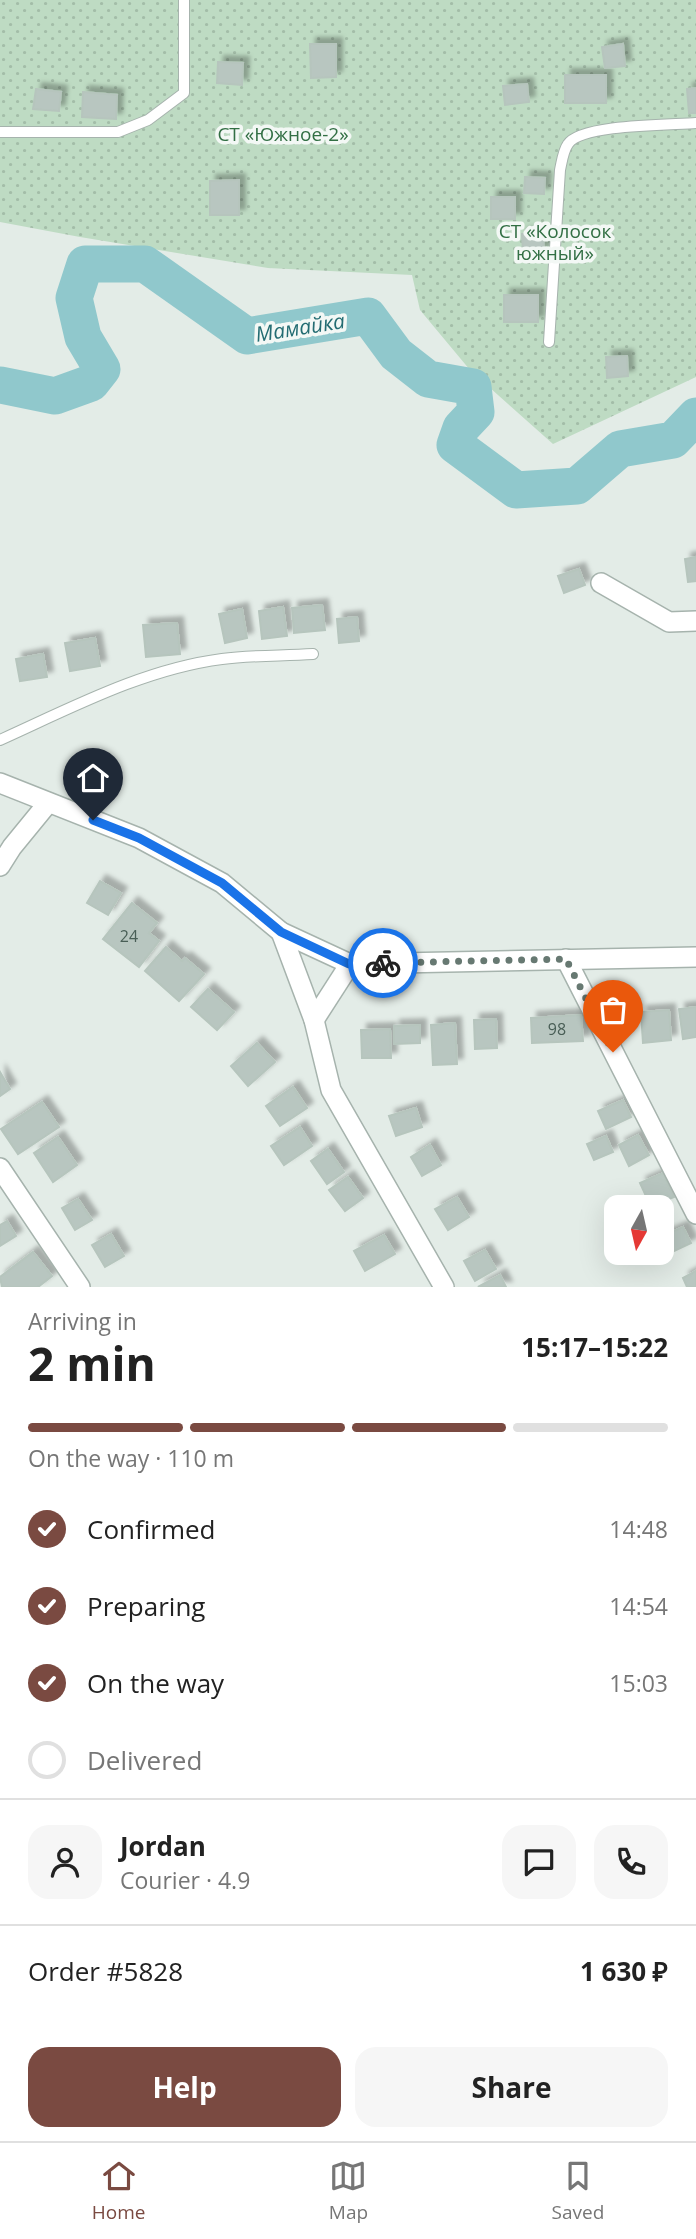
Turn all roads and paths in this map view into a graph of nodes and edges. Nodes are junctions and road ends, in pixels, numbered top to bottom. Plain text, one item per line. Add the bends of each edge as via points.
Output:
1 (184, 0) edge
2 (696, 123) edge
3 (0, 132) edge
4 (549, 342) dead end
5 (601, 583) dead end
6 (696, 621) edge
7 (313, 654) dead end
8 (0, 740) edge
9 (0, 783) edge
10 (48, 803) junction
11 (0, 866) edge
12 (281, 932) junction
13 (696, 957) edge
14 (566, 959) junction
15 (349, 964) junction
16 (314, 1020) junction
17 (0, 1168) edge
18 (696, 1214) edge
19 (80, 1287) edge
20 (444, 1287) edge

1 - 3 lane via 184,93 148,120 118,132
2 - 4 lane via 605,129 569,142 560,170
5 - 6 street via 670,622
7 - 8 lane via 222,659 178,668 119,687
9 - 10 street
10 - 11 street
10 - 12 street via 139,838 222,883
12 - 15 street
12 - 16 street
13 - 14 street
14 - 15 street
14 - 18 street
15 - 16 street
16 - 20 street via 331,1090
17 - 19 street

